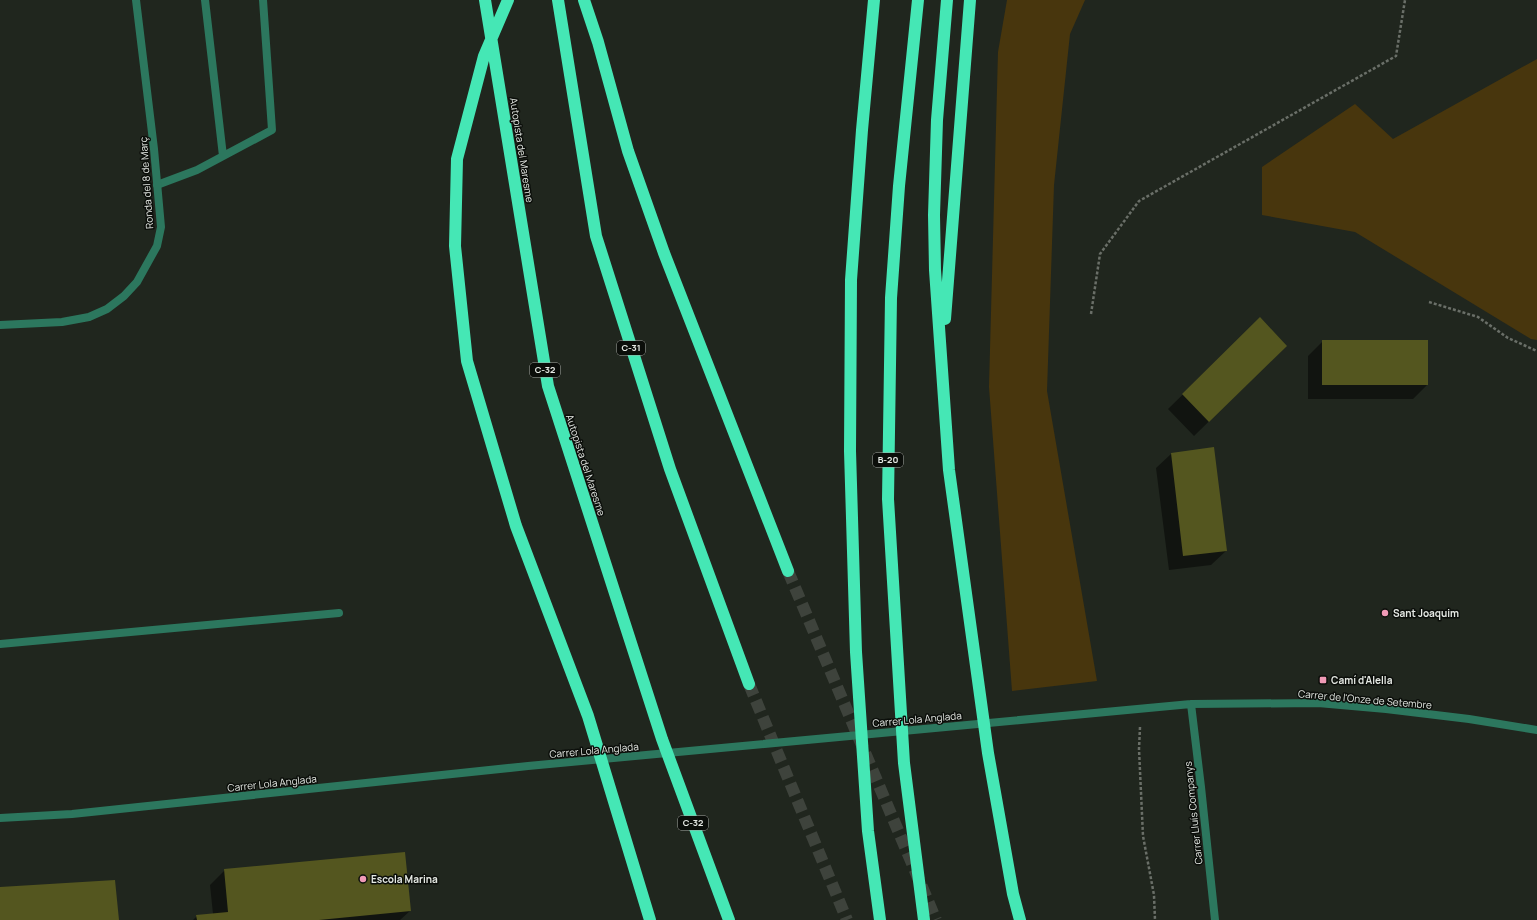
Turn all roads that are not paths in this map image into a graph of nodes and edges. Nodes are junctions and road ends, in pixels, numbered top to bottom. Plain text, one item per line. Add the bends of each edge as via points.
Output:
1 (136, 0) edge
2 (205, 0) edge
3 (263, 0) edge
4 (485, 0) edge
5 (508, 0) edge
6 (558, 0) edge
7 (584, 0) edge
8 (874, 0) edge
9 (918, 0) edge
10 (947, 0) edge
11 (970, 0) edge
12 (223, 156) junction
13 (157, 185) junction
14 (0, 325) edge
15 (945, 424) junction
16 (788, 571) tunnel mouth
17 (339, 613) dead end
18 (0, 644) edge
19 (749, 684) tunnel mouth
20 (1190, 704) junction
21 (1537, 730) edge
22 (0, 818) edge
23 (650, 920) edge
24 (729, 920) edge
25 (880, 920) edge
26 (924, 920) edge
27 (1020, 920) edge
28 (1215, 920) edge

1 - 13 street, Ronda del 8 de Març
2 - 12 street
3 - 12 street via 272,130
4 - 24 highway, Autopista del Maresme / C-32 via 548,386 662,739
5 - 23 highway via 484,56 457,159 456,246 467,361 516,526 588,716
6 - 19 highway, C-31 via 596,236 670,469
7 - 16 highway via 628,151 664,253
8 - 25 highway via 851,280 850,451 856,652 868,831
9 - 26 highway, B-20 via 899,186 891,298 888,499 904,763
10 - 15 highway via 937,120 934,214
11 - 15 highway via 946,304
12 - 13 street via 197,170
13 - 14 street, Ronda del 8 de Març via 161,227 157,246 137,282 124,296 107,309 89,317 62,322
15 - 27 highway via 988,753
17 - 18 street
20 - 21 street, Carrer de l'Onze de Setembre via 1318,703 1469,719
20 - 22 street, Carrer Lola Anglada via 528,766 72,814
20 - 28 street, Carrer Lluís Companys via 1202,787

